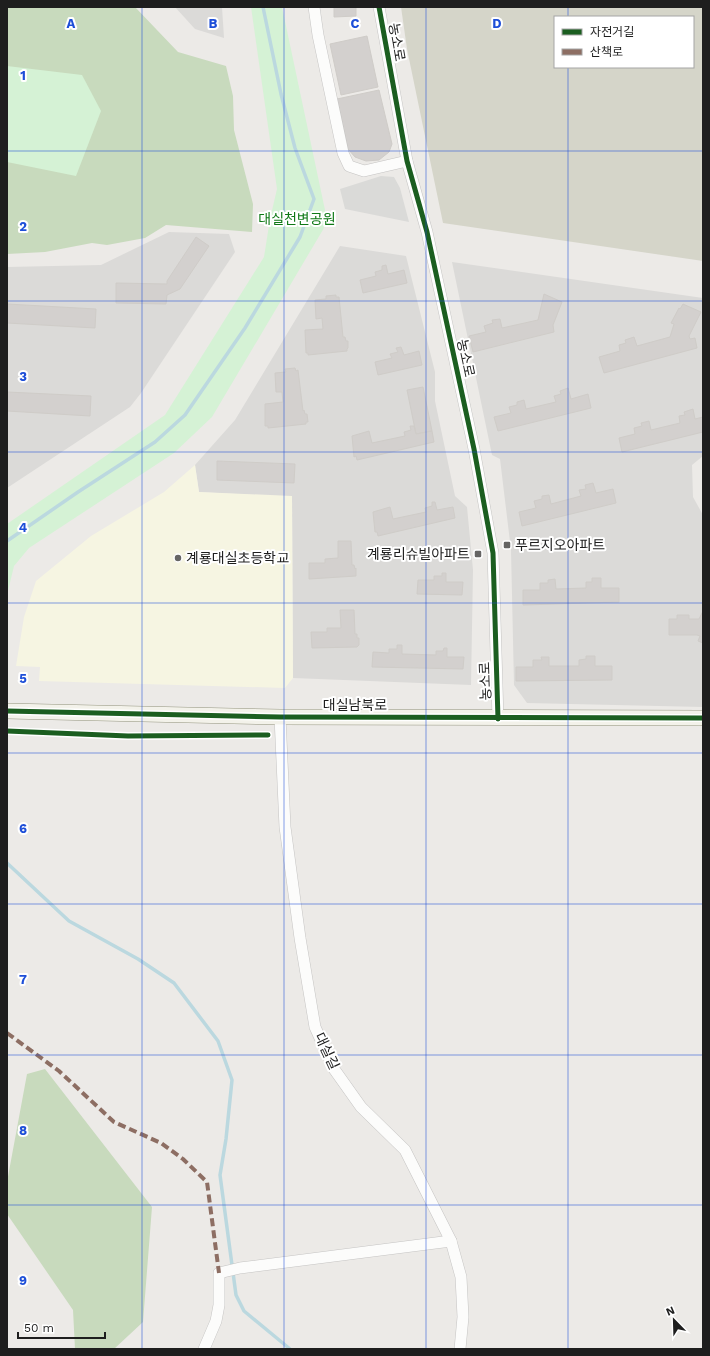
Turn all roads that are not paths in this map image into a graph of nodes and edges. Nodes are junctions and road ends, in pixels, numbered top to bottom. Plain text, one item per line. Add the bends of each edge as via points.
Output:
1 (314, 7) edge
2 (379, 7) edge
3 (407, 161) junction
4 (7, 711) edge
5 (280, 717) junction
6 (703, 718) edge
7 (498, 719) junction
8 (451, 1241) junction
9 (204, 1349) edge
10 (460, 1349) edge

1 - 3 street via 343,153 349,166 364,171
2 - 3 street, 농소로
3 - 7 street, 농소로 via 427,232 493,553
4 - 5 street, 대실남북로
5 - 7 street, 대실남북로
5 - 8 street, 대실길 via 285,827 300,938 316,1027 334,1069 361,1107 405,1150
6 - 7 street, 대실남북로
8 - 9 street via 238,1268 219,1273 216,1321
8 - 10 street, 대실길 via 461,1277 463,1317

